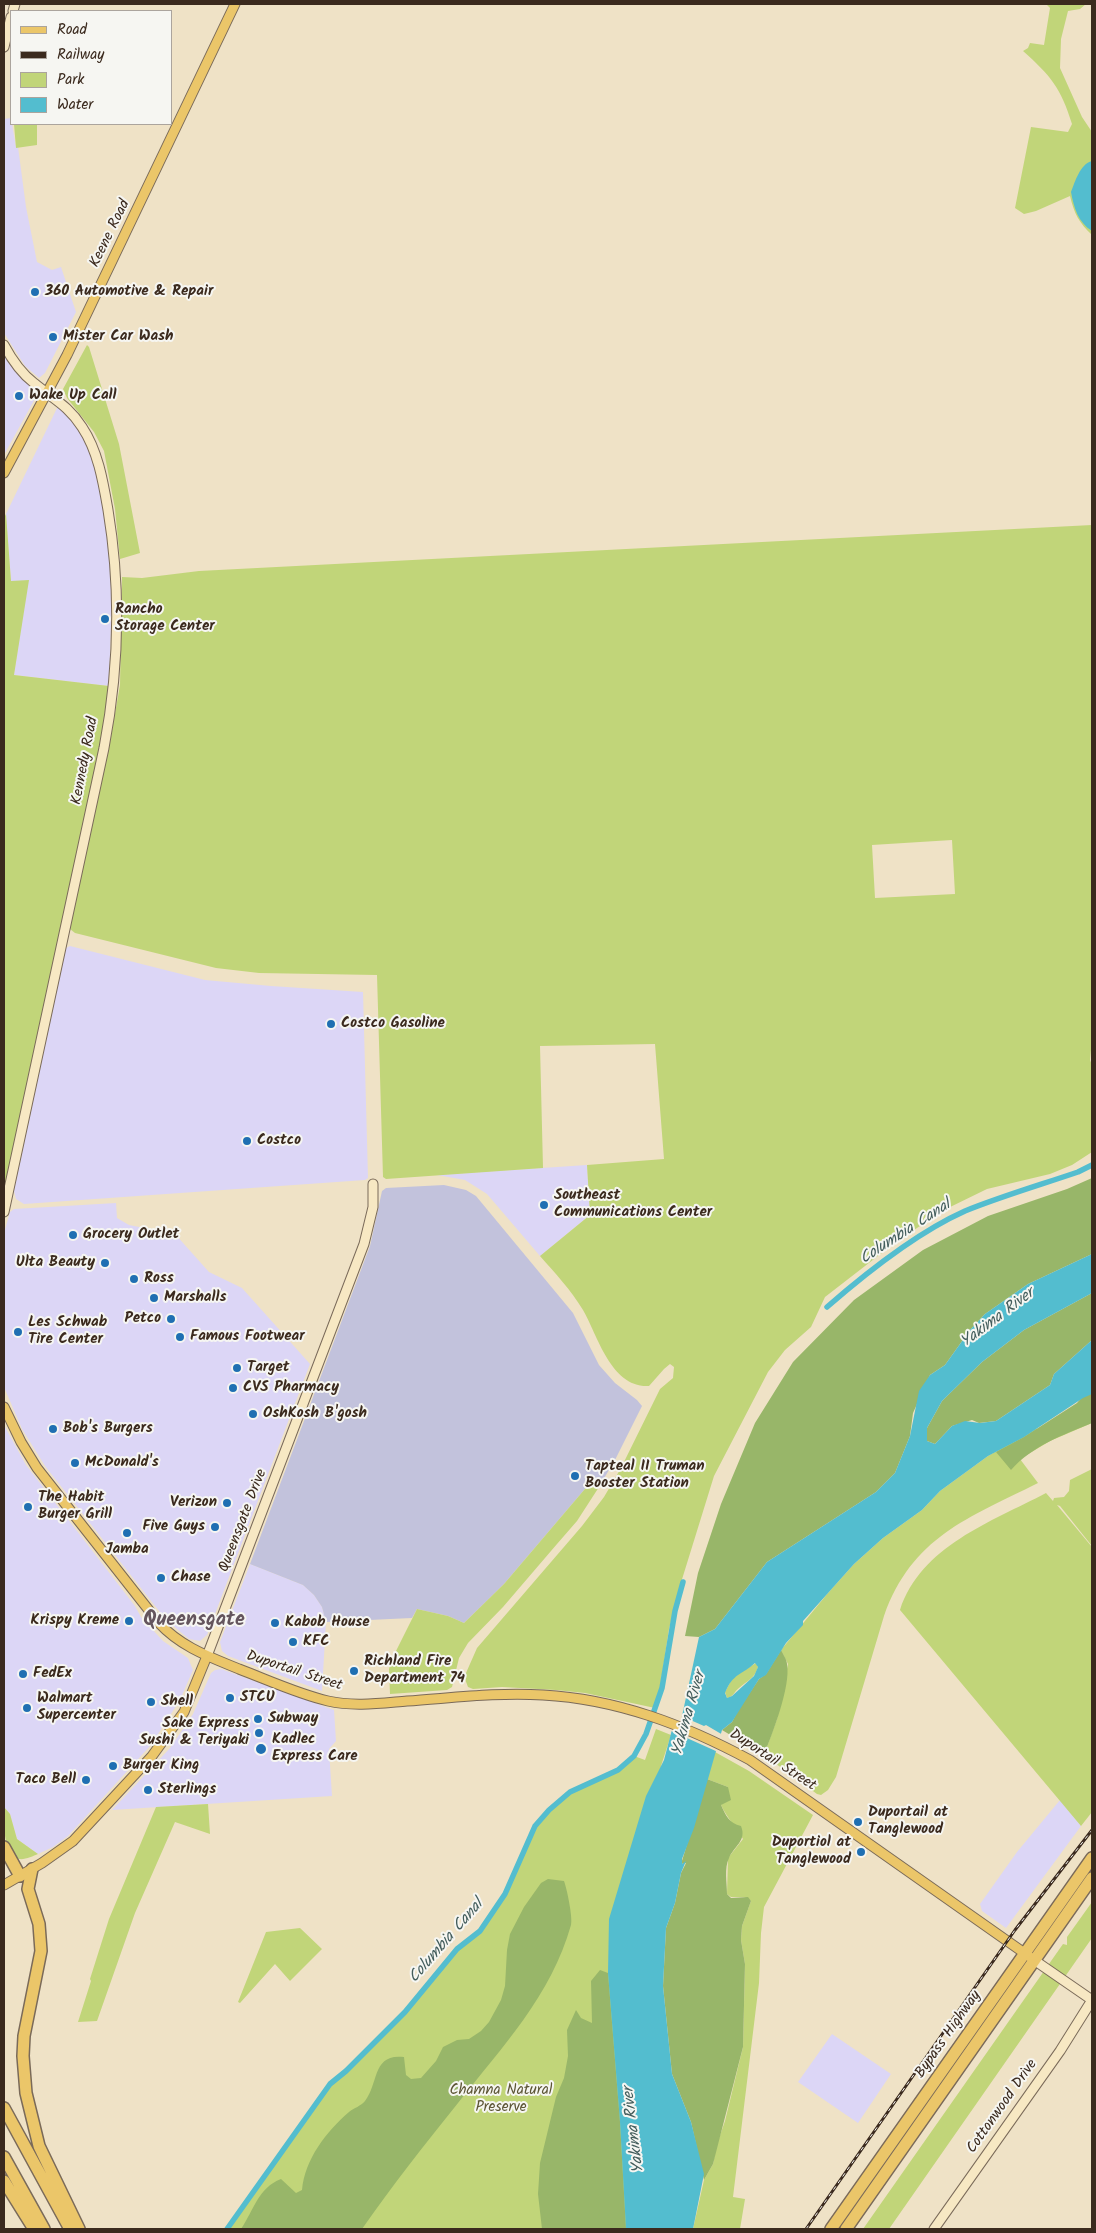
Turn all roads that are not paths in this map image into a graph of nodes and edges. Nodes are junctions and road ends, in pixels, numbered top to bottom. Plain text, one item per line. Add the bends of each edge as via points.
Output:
1 (235, 4) edge
2 (10, 21) edge
3 (4, 47) edge
4 (4, 345) edge
5 (49, 393) junction
6 (4, 473) edge
7 (373, 1184) dead end
8 (4, 1212) edge
9 (4, 1407) edge
10 (207, 1656) junction
11 (4, 1847) edge
12 (1092, 1858) edge
13 (32, 1869) junction
14 (20, 1876) junction
15 (1092, 1878) edge
16 (4, 1885) edge
17 (1029, 1957) junction
18 (1092, 2000) edge
19 (4, 2108) edge
20 (4, 2157) edge
21 (4, 2181) edge
22 (34, 2229) edge
23 (44, 2229) edge
24 (70, 2229) edge
25 (79, 2229) edge
26 (831, 2229) edge
27 (846, 2229) edge
28 (934, 2229) edge

1 - 5 main road, Keene Road
2 - 3 street
4 - 5 street, Kennedy Road via 24,374
5 - 6 main road, Keene Road
5 - 8 street, Kennedy Road via 82,426 99,467 113,543 116,654 104,748
7 - 10 street, Queensgate Drive via 373,1207 364,1244
9 - 10 main road, Duportail Street via 20,1442 39,1470 154,1618 179,1641
10 - 13 main road, Queensgate Drive via 184,1712 166,1738 73,1840
10 - 17 main road, Duportail Street via 328,1701 372,1703 543,1695 584,1699 668,1721 750,1760
11 - 14 highway
12 - 17 highway, Bypass Highway
13 - 14 main road, Queensgate Drive
13 - 25 highway via 28,1889 39,1924 40,1951 24,2036 26,2093 39,2146
14 - 16 main road, Queensgate Drive
15 - 17 highway, Bypass Highway
17 - 18 street, Duportail Street
17 - 26 highway, Bypass Highway
17 - 27 highway, Bypass Highway
18 - 28 street, Cottonwood Drive via 1060,2051
19 - 24 highway
20 - 23 highway
21 - 22 highway

